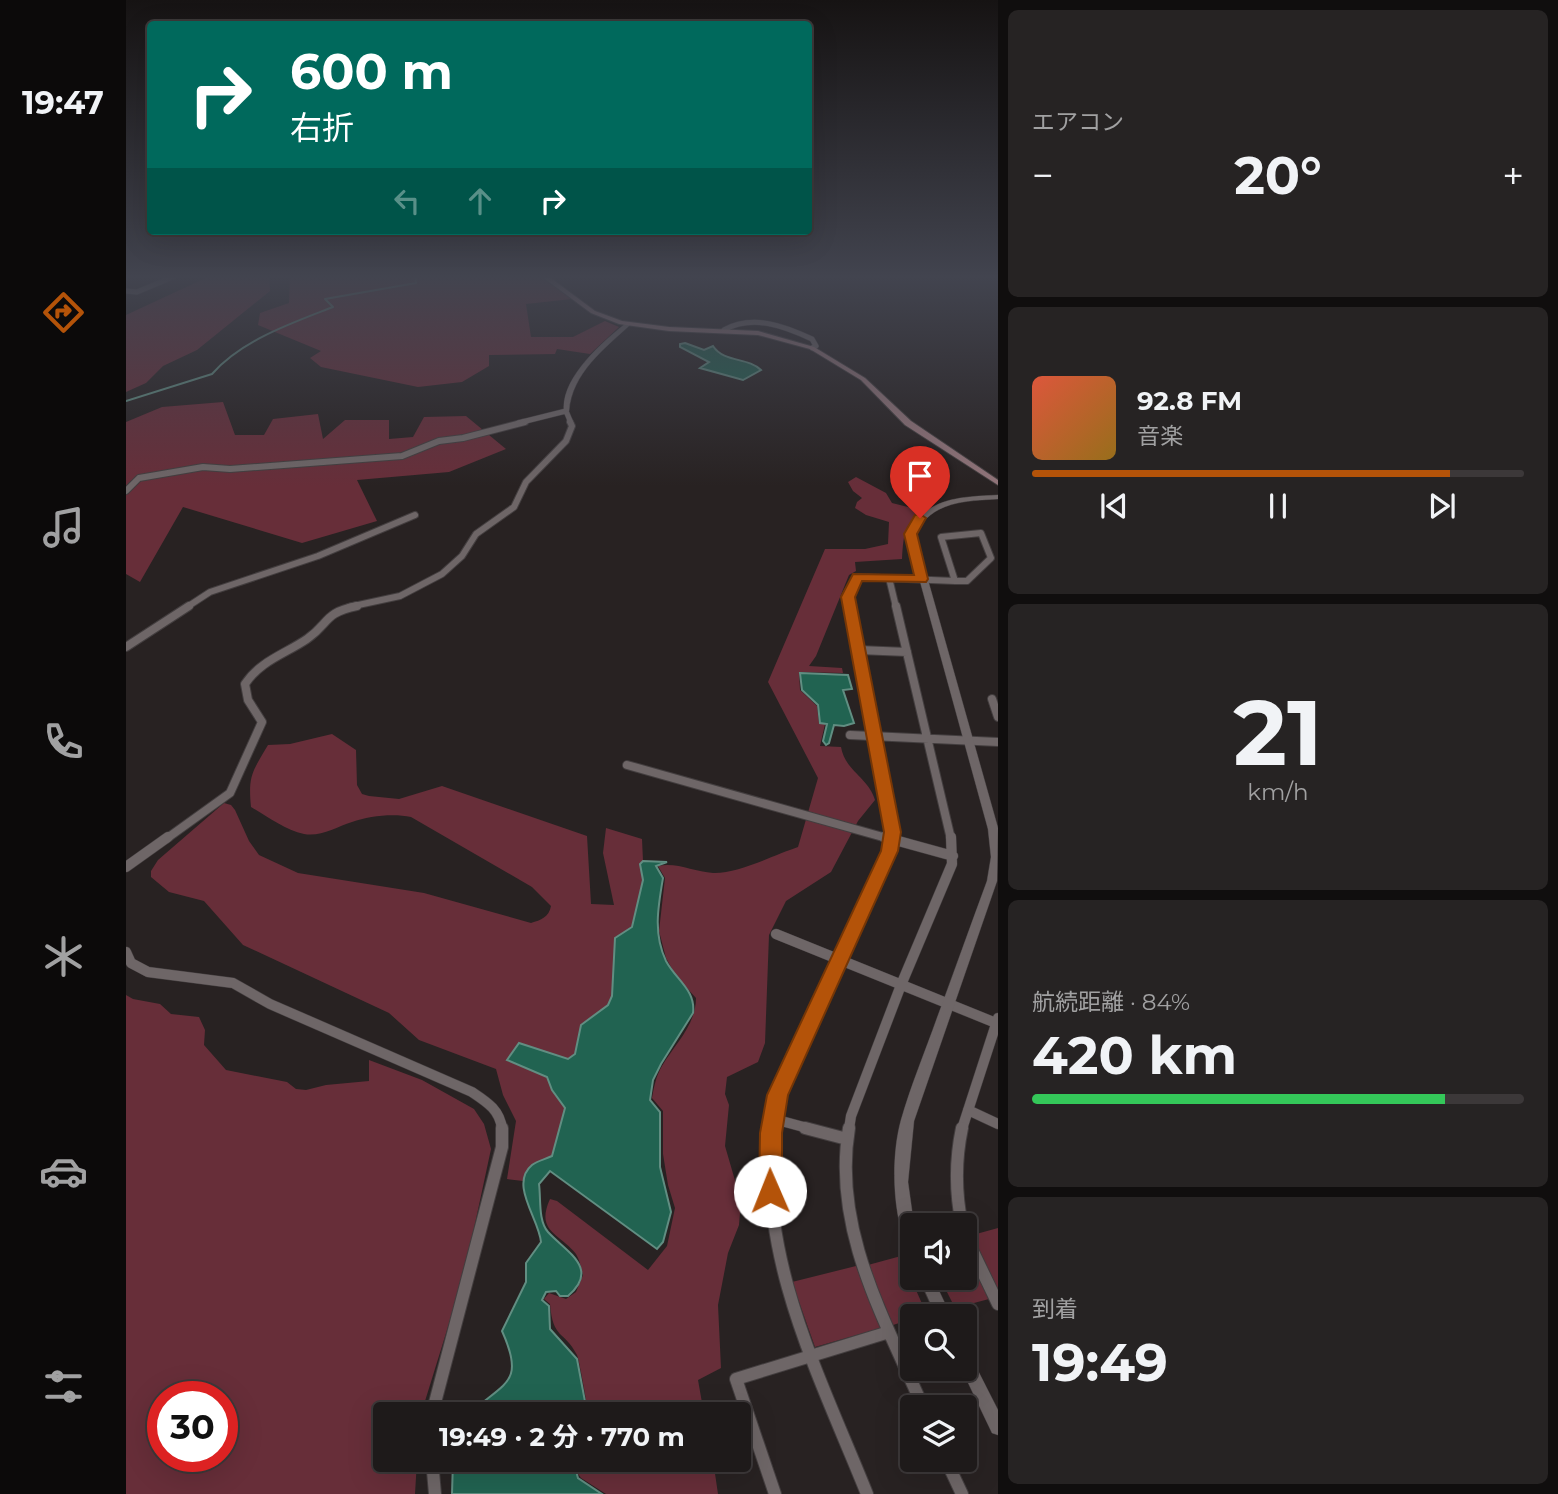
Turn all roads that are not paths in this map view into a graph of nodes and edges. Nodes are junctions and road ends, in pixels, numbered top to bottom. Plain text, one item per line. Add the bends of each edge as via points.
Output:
1 (602, 346) edge
2 (805, 346) edge
3 (816, 346) edge
4 (812, 348) junction
5 (566, 411) junction
6 (998, 483) edge
7 (126, 492) edge
8 (998, 496) edge
9 (415, 515) dead end
10 (889, 578) junction
11 (922, 579) junction
12 (955, 581) junction
13 (126, 647) edge
14 (859, 650) junction
15 (907, 652) junction
16 (992, 699) dead end
17 (998, 717) edge
18 (850, 735) dead end
19 (876, 736) junction
20 (928, 739) junction
21 (967, 741) junction
22 (998, 742) edge
23 (627, 765) dead end
24 (891, 841) junction
25 (953, 856) junction
26 (126, 867) edge
27 (776, 934) dead end
28 (126, 952) edge
29 (838, 959) junction
30 (901, 985) junction
31 (949, 1004) junction
32 (997, 1021) edge
33 (968, 1110) junction
34 (774, 1119) junction
35 (998, 1124) edge
36 (848, 1139) junction
37 (904, 1213) edge
38 (960, 1213) edge
39 (977, 1260) edge
40 (998, 1304) edge
41 (889, 1332) junction
42 (813, 1355) junction
43 (975, 1381) edge
44 (918, 1395) edge
45 (435, 1402) edge
46 (998, 1427) edge
47 (433, 1472) edge
48 (952, 1472) edge
49 (435, 1494) edge
50 (775, 1494) edge
51 (867, 1494) edge
52 (962, 1494) edge

1 - 5 street via 570,390
2 - 4 main road
3 - 4 street
4 - 6 main road via 863,379 908,423
5 - 7 street via 439,441 402,456 203,467 139,478
5 - 26 street via 572,426 566,441 526,482 514,507 476,534 462,556 442,574 400,596 341,609 310,637 255,669 245,684 248,700 262,722 230,793
8 - 11 street via 947,503 920,518 911,534
9 - 13 street via 318,556 210,592
10 - 11 street
10 - 14 street via 858,577 848,597
10 - 15 street
11 - 12 street
11 - 21 street
12 - 12 street via 967,581 991,558 981,533 941,537
14 - 15 street
14 - 19 street
15 - 20 street
16 - 17 street
18 - 19 street
19 - 20 street
19 - 24 street via 892,818
20 - 21 street
20 - 25 street
21 - 22 street
21 - 31 street via 993,829 996,857
23 - 24 street
24 - 25 street
24 - 29 street
25 - 30 street
27 - 29 street
28 - 45 street via 131,963 148,972 233,983 270,1004 472,1092 502,1118 502,1147
29 - 30 street
29 - 34 street via 782,1083
30 - 31 street
30 - 36 street via 851,1116
31 - 32 street
31 - 37 street via 907,1121 901,1160
32 - 33 street
33 - 35 street
33 - 38 street via 957,1149
34 - 36 street
34 - 42 street via 769,1169 772,1213 783,1269
36 - 41 street via 845,1181 849,1216 861,1265
39 - 40 street
41 - 42 street
41 - 44 street
42 - 50 street via 736,1379
42 - 51 street
43 - 46 street
47 - 49 street
48 - 52 street

